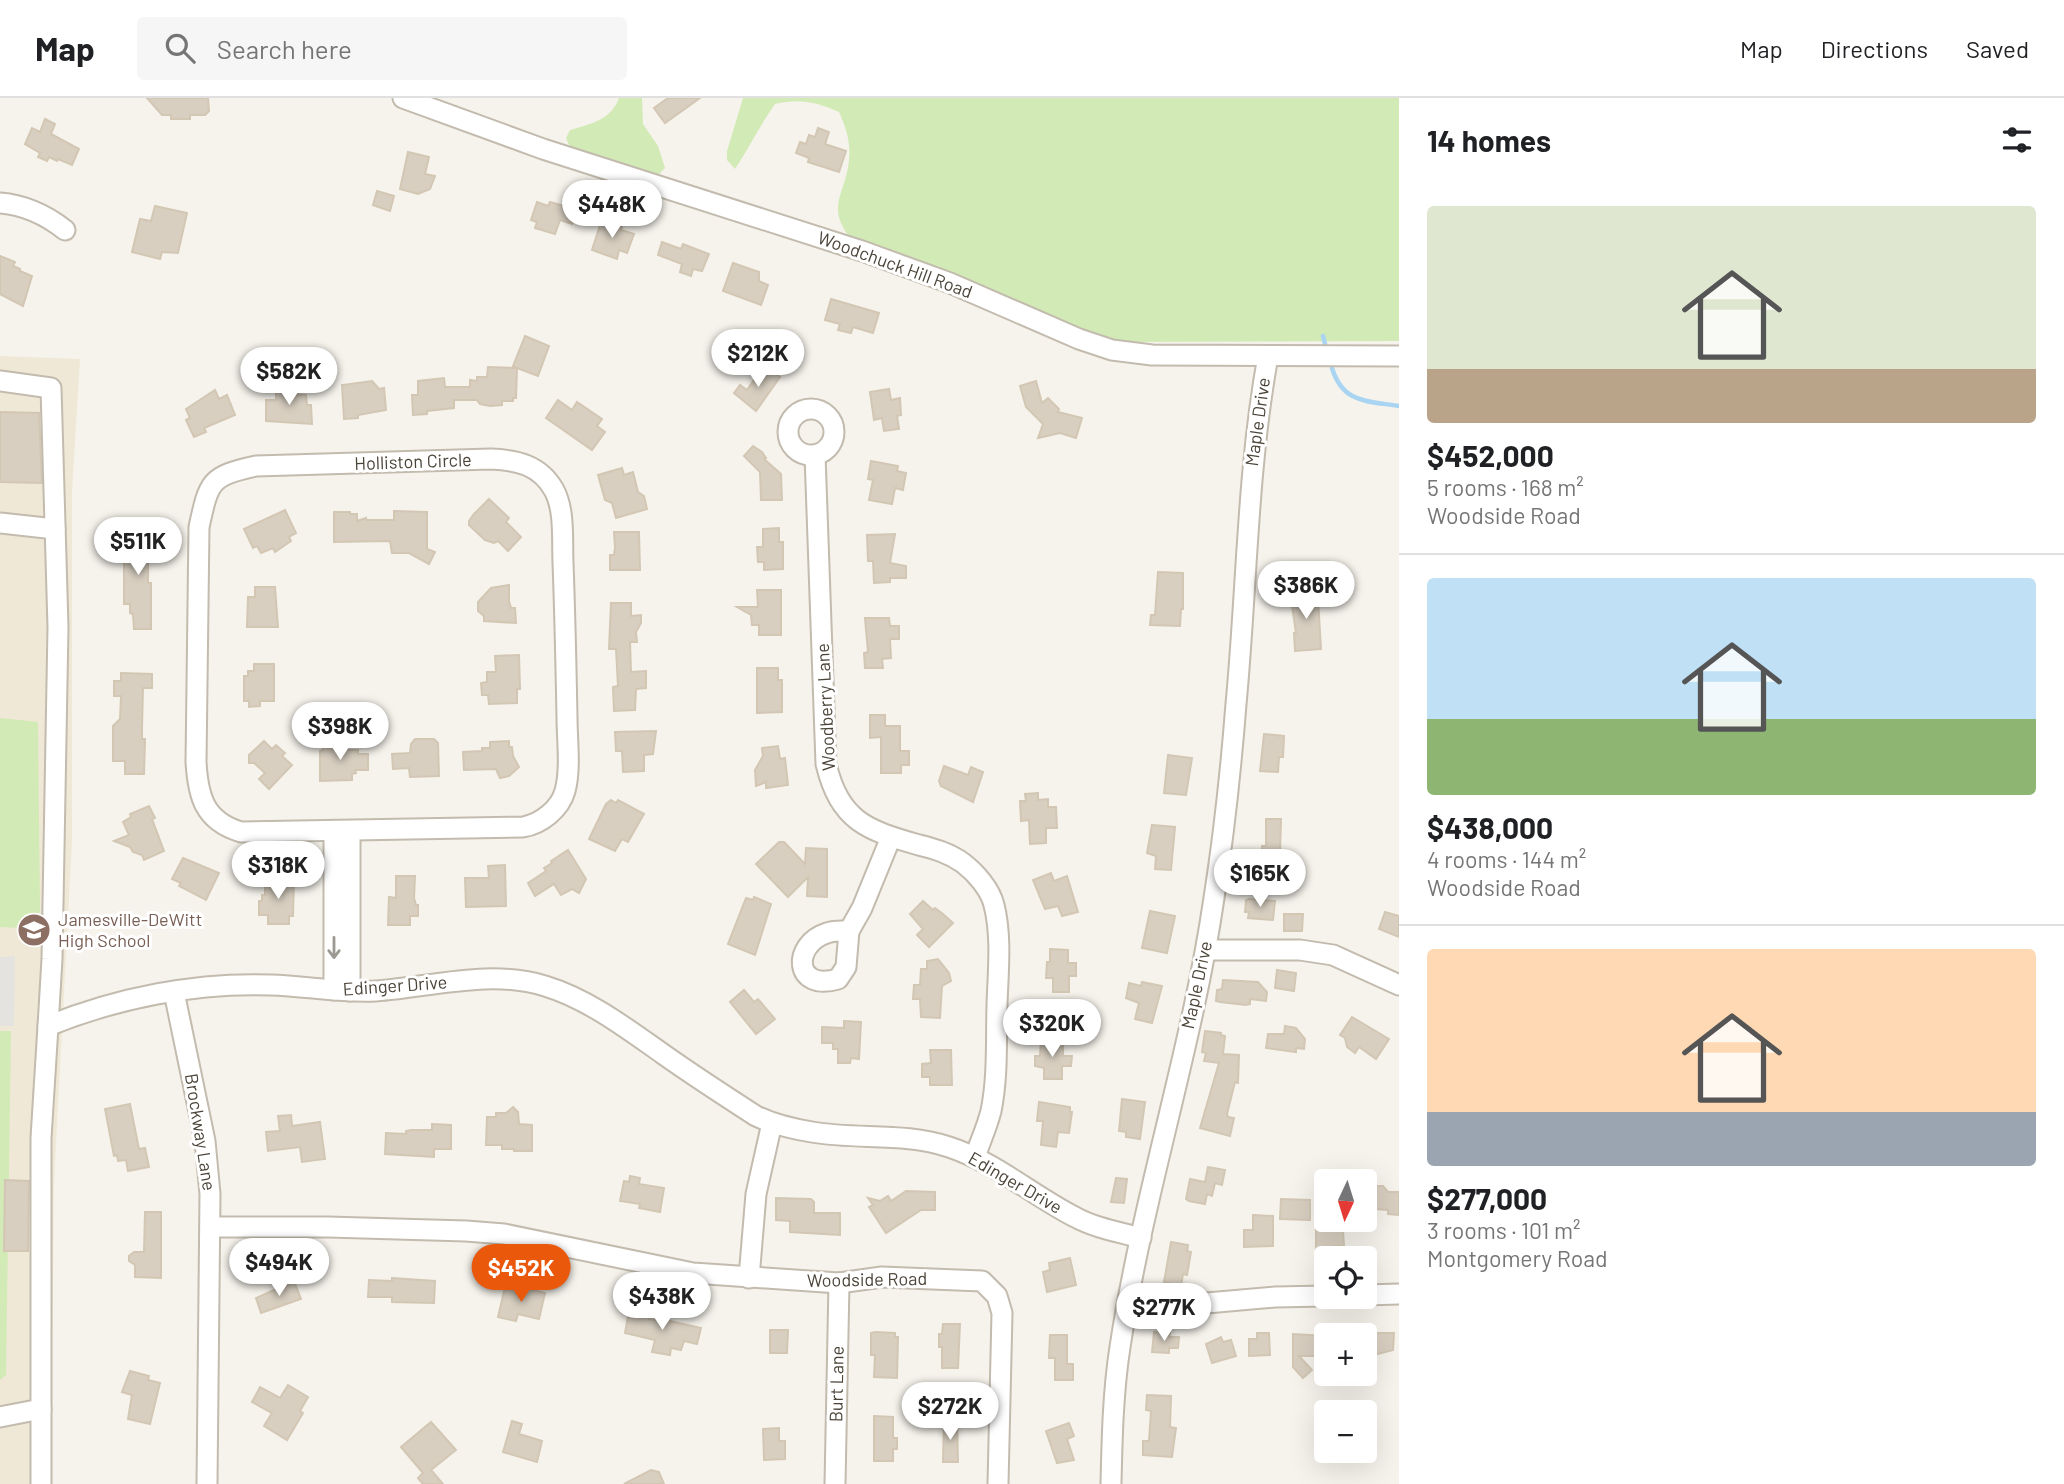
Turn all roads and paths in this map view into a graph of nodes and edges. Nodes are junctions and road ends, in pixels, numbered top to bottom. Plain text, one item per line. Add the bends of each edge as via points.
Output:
1 (403, 98) edge
2 (0, 203) edge
3 (65, 230) dead end
4 (1268, 356) junction
5 (1399, 356) edge
6 (0, 381) edge
7 (815, 455) dead end
8 (0, 523) edge
9 (55, 528) junction
10 (342, 831) junction
11 (891, 837) junction
12 (849, 931) dead end
13 (1206, 950) junction
14 (1399, 985) edge
15 (342, 991) junction
16 (174, 992) junction
17 (48, 1026) junction
18 (772, 1123) junction
19 (975, 1157) junction
20 (210, 1227) junction
21 (1141, 1238) junction
22 (749, 1278) junction
23 (839, 1283) junction
24 (1399, 1294) edge
25 (1377, 1295) edge
26 (1314, 1296) edge
27 (1128, 1302) junction
28 (41, 1409) junction
29 (0, 1417) edge
30 (41, 1484) edge
31 (207, 1484) edge
32 (835, 1484) edge
33 (999, 1484) edge
34 (1111, 1484) edge

1 - 4 street, Woodchuck Hill Road via 543,149 862,251 1112,350
2 - 3 street via 49,217
4 - 5 street, Woodchuck Hill Road
4 - 13 street, Maple Drive via 1251,473 1236,712
6 - 9 street via 51,388
7 - 11 street, Woodberry Lane via 827,764 832,787 851,816
8 - 9 street
9 - 17 street via 58,627
10 - 10 street, Holliston Circle via 523,827 545,818 562,799 567,755 561,519 555,492 535,468 491,459 256,466 218,477 206,495 199,527 196,762 200,797 217,820 241,832
10 - 15 street
11 - 12 street
11 - 19 street, Woodberry Lane via 947,853 983,883 994,902 999,932 995,1080
13 - 14 street via 1300,950 1333,955
13 - 21 street, Maple Drive
15 - 16 street, Edinger Drive via 270,985
15 - 18 street, Edinger Drive via 470,979 544,985 612,1019 744,1109
16 - 17 street, Edinger Drive via 111,1004
16 - 20 street, Brockway Lane via 205,1141
17 - 28 street via 41,1138
18 - 19 street, Edinger Drive via 813,1133 920,1140
18 - 22 street via 755,1194
19 - 21 street, Edinger Drive via 1076,1218
20 - 22 street, Woodside Road via 504,1234 693,1273
20 - 31 street, Brockway Lane
21 - 27 street, Maple Drive
22 - 23 street, Woodside Road
23 - 32 street, Burt Lane
23 - 33 street, Woodside Road via 882,1277 982,1281 998,1296 1002,1313
24 - 25 street
26 - 27 street via 1184,1305
27 - 34 street, Maple Drive via 1113,1407
28 - 29 street
28 - 30 street

